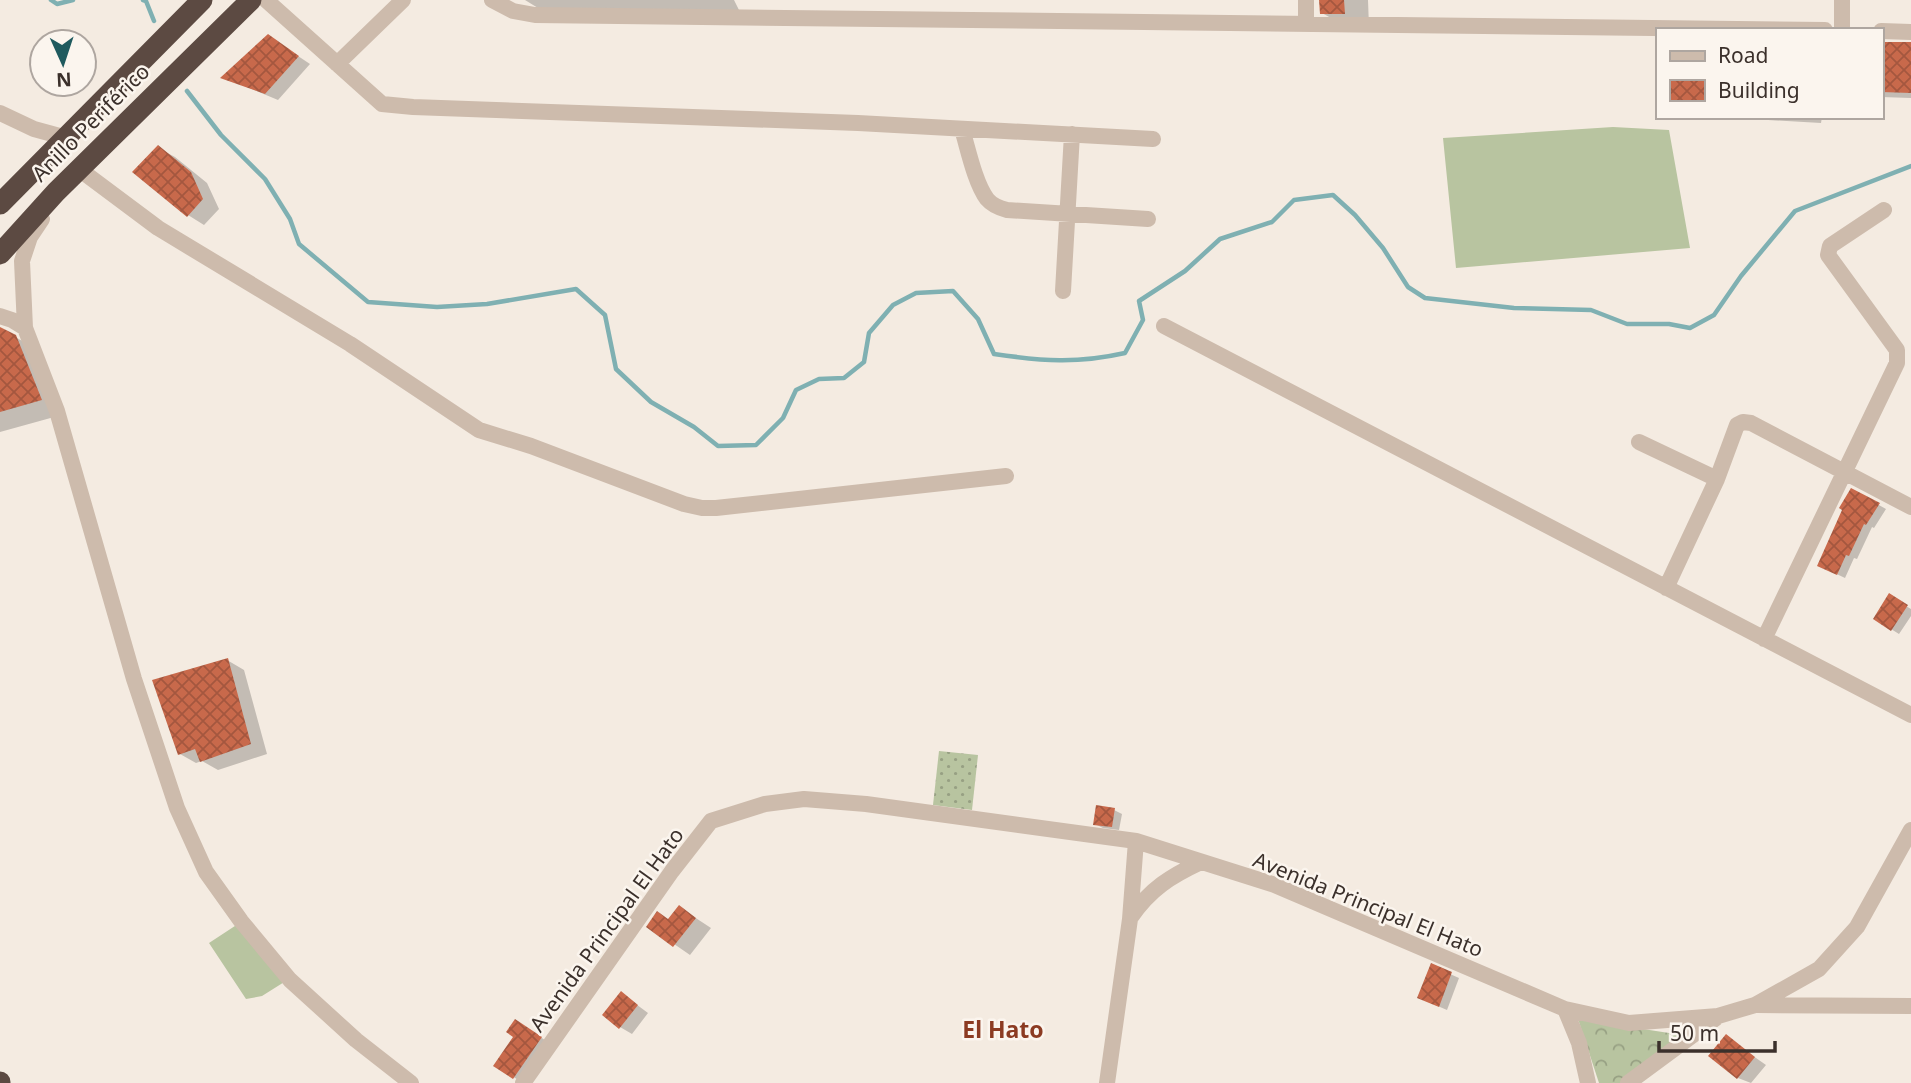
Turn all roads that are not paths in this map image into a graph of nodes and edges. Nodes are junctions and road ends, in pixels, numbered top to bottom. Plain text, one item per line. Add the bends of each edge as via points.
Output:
1 (251, 0) edge
2 (266, 0) edge
3 (403, 0) edge
4 (492, 0) edge
5 (1306, 0) edge
6 (1842, 0) edge
7 (192, 4) edge
8 (1306, 24) junction
9 (1656, 28) edge
10 (1842, 28) edge
11 (1883, 31) edge
12 (1911, 32) edge
13 (337, 64) junction
14 (0, 113) edge
15 (962, 129) junction
16 (1072, 134) junction
17 (67, 138) junction
18 (1153, 139) dead end
19 (79, 169) junction
20 (56, 192) junction
21 (0, 204) edge
22 (1884, 210) dead end
23 (1068, 214) junction
24 (1148, 219) dead end
25 (0, 254) edge
26 (1063, 291) dead end
27 (0, 316) edge
28 (1164, 326) dead end
29 (25, 328) junction
30 (1639, 442) dead end
31 (1845, 473) junction
32 (1006, 476) dead end
33 (1717, 479) junction
34 (1911, 507) edge
35 (1666, 588) junction
36 (1764, 639) junction
37 (1911, 715) edge
38 (1911, 830) edge
39 (1136, 841) junction
40 (1201, 862) junction
41 (1130, 919) junction
42 (1755, 1005) junction
43 (1911, 1006) edge
44 (1565, 1009) junction
45 (1718, 1016) junction
46 (411, 1083) edge
47 (523, 1083) edge
48 (1107, 1083) edge
49 (1588, 1083) edge
50 (1628, 1083) edge

1 - 19 highway, Anillo Periférico
2 - 13 street
3 - 13 street
4 - 8 street via 535,15
5 - 8 street
6 - 10 street
7 - 17 highway, Anillo Periférico
8 - 9 street
11 - 12 street
13 - 15 street via 382,104
14 - 17 street
15 - 16 street
15 - 23 street via 988,201 1007,210
16 - 18 street
16 - 23 street
17 - 21 highway, Anillo Periférico
19 - 20 highway, Anillo Periférico
19 - 32 street via 159,228 350,344 479,430 684,504 716,508
20 - 25 highway, Anillo Periférico
20 - 29 street via 22,261
22 - 31 street via 1828,250 1897,350 1897,363
23 - 24 street
23 - 26 street
27 - 29 street
28 - 35 street
29 - 46 street via 72,459 160,761 202,865 241,922 290,979
30 - 33 street
31 - 33 street via 1743,422 1737,425
31 - 34 street
31 - 36 street
33 - 35 street
35 - 36 street
36 - 37 street
38 - 42 street, Avenida Principal El Hato via 1857,927 1819,969
39 - 40 street, Avenida Principal El Hato
39 - 41 street
39 - 47 street, Avenida Principal El Hato via 804,799 728,814 711,821 672,871
40 - 41 street via 1159,884
40 - 44 street, Avenida Principal El Hato via 1272,884
41 - 48 street
42 - 43 street
42 - 45 street, Avenida Principal El Hato
44 - 45 street, Avenida Principal El Hato via 1629,1023
44 - 49 street via 1580,1043
45 - 50 street

